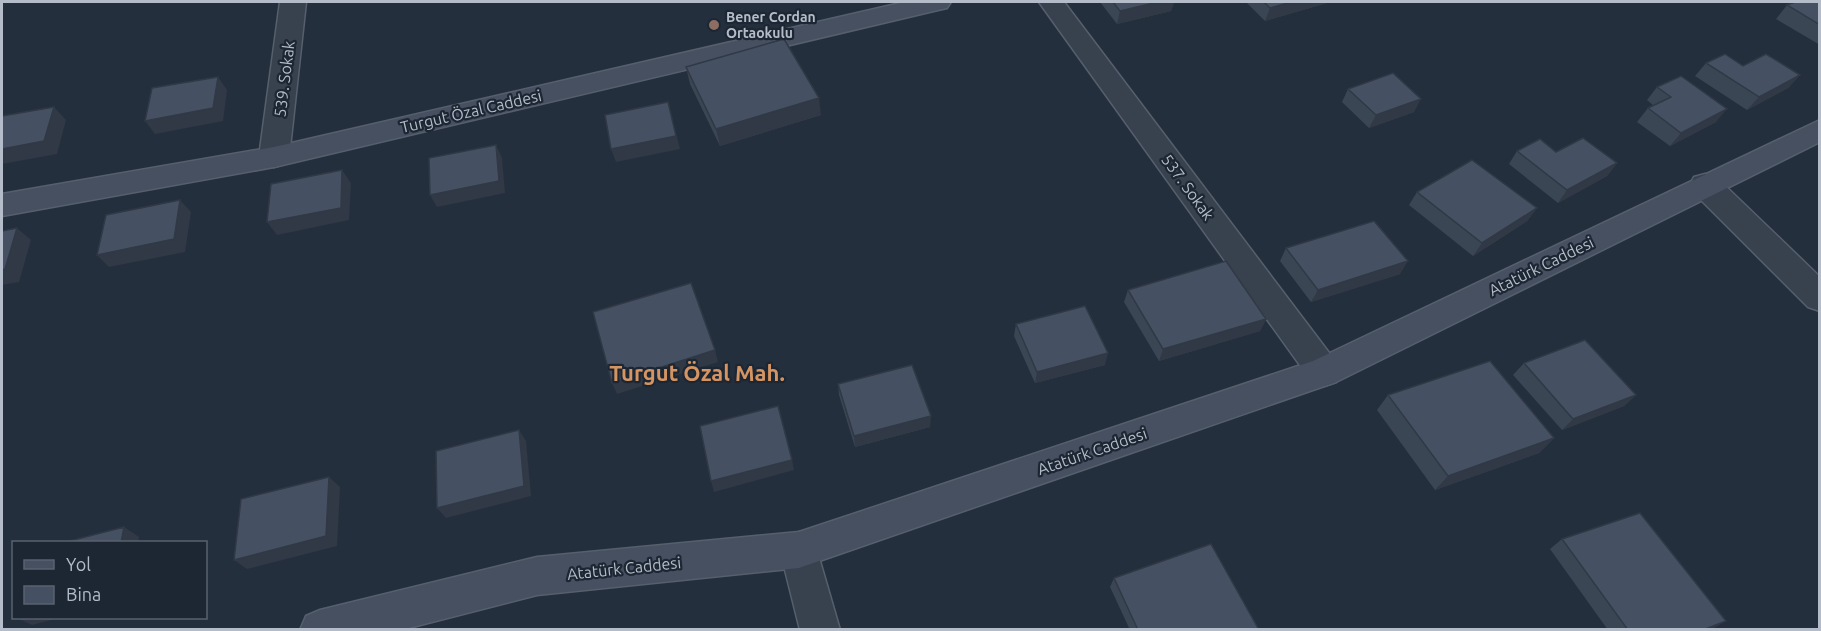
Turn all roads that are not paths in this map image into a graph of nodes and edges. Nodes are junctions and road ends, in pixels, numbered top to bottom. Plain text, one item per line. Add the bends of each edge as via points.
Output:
1 (293, 2) edge
2 (938, 2) edge
3 (1052, 2) edge
4 (1820, 130) edge
5 (274, 157) junction
6 (1705, 185) junction
7 (2, 205) edge
8 (1820, 298) edge
9 (1324, 372) junction
10 (799, 550) junction
11 (320, 630) edge
12 (820, 630) edge

1 - 5 street, 539. Sokak
2 - 5 street, Turgut Özal Caddesi
3 - 9 street, 537. Sokak
4 - 6 street, Atatürk Caddesi
5 - 7 street, Turgut Özal Caddesi
6 - 8 street
6 - 9 street, Atatürk Caddesi
9 - 10 street, Atatürk Caddesi
10 - 11 street, Atatürk Caddesi via 537,576
10 - 12 street

